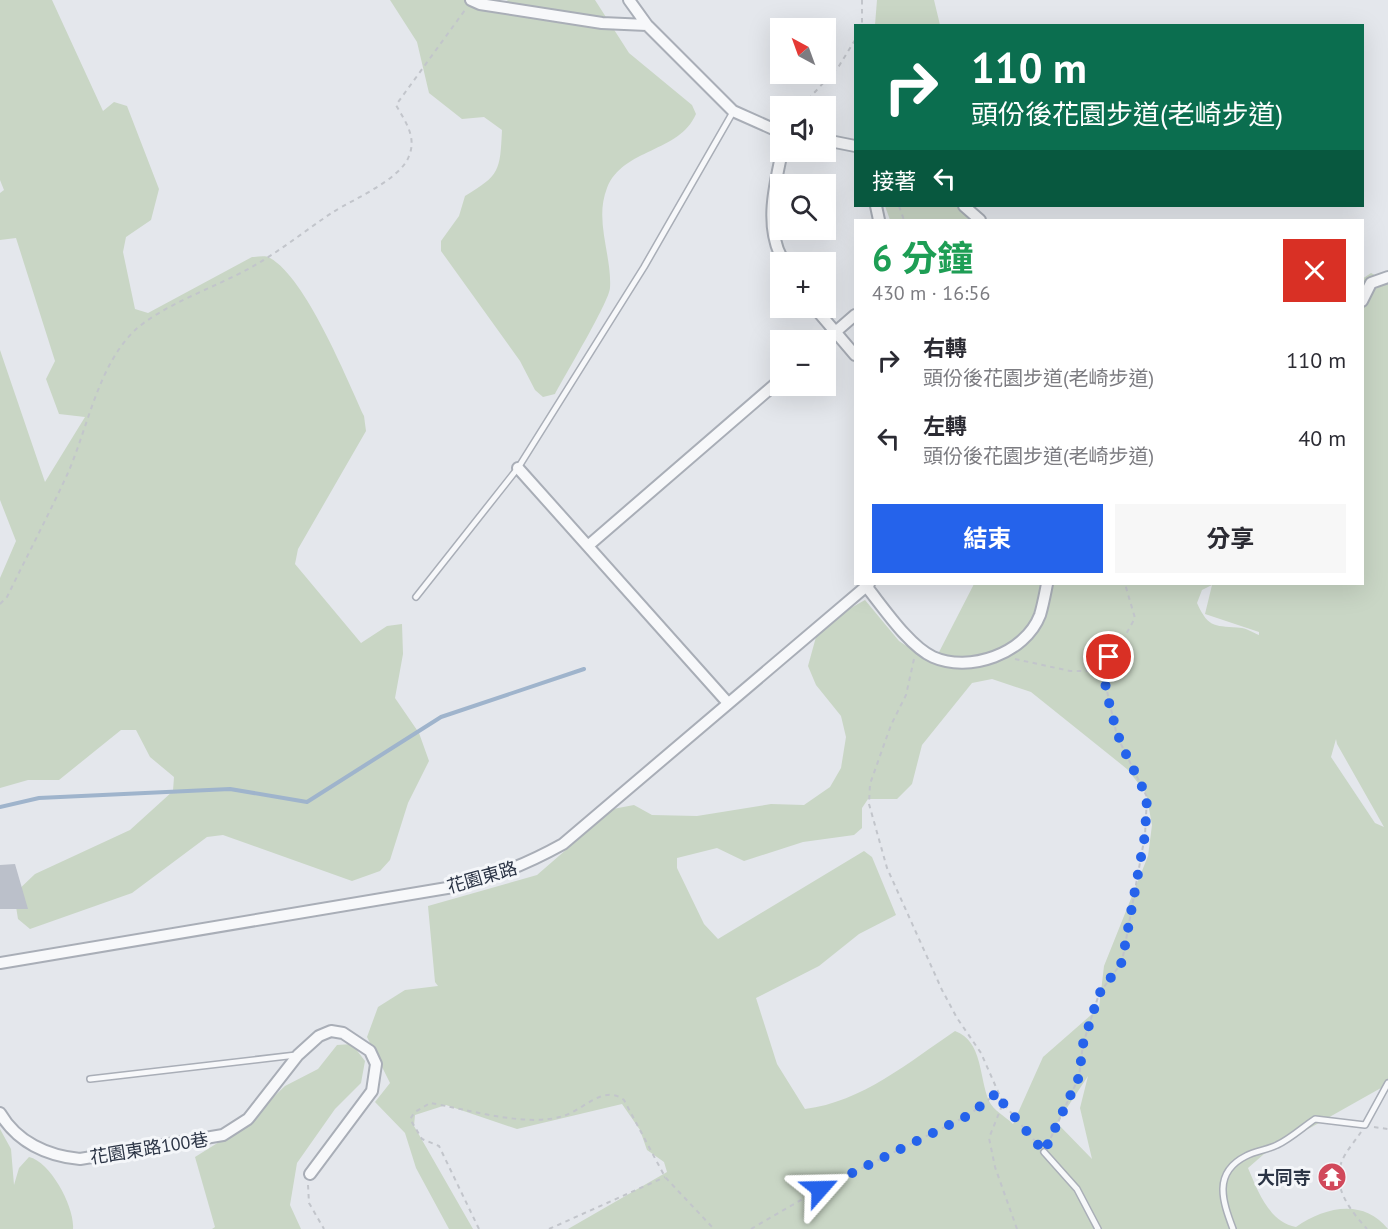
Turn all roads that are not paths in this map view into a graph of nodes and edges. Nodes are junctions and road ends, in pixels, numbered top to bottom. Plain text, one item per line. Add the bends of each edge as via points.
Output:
1 (471, 0) edge
2 (629, 0) edge
3 (647, 25) junction
4 (733, 111) junction
5 (770, 128) edge
6 (836, 142) edge
7 (854, 146) edge
8 (780, 162) edge
9 (965, 207) edge
10 (979, 219) edge
11 (778, 252) edge
12 (1388, 277) edge
13 (1364, 297) edge
14 (854, 316) edge
15 (823, 318) edge
16 (833, 330) edge
17 (836, 331) edge
18 (836, 333) edge
19 (854, 355) edge
20 (770, 389) edge
21 (518, 468) junction
22 (589, 545) junction
23 (868, 585) edge
24 (1047, 585) edge
25 (416, 597) dead end
26 (728, 703) junction
27 (0, 963) edge
28 (298, 1055) junction
29 (90, 1079) dead end
30 (1388, 1083) edge
31 (0, 1113) edge
32 (1044, 1152) road end
33 (310, 1174) road end
34 (1098, 1229) edge
35 (1233, 1229) edge

1 - 3 street via 602,23
2 - 3 street
3 - 4 street
4 - 5 street
4 - 21 lane via 644,267
6 - 7 street
8 - 11 street via 772,200
9 - 10 street
12 - 13 street via 1371,283
14 - 17 street
15 - 16 street
18 - 19 street
20 - 22 street
21 - 22 street
21 - 25 lane
22 - 26 street
23 - 24 street via 915,644 932,657 953,662 984,660 1005,653 1039,617
23 - 26 street, 花園東路
26 - 27 street, 花園東路 via 563,844 527,865 490,879
28 - 29 lane
28 - 31 street, 花園東路100巷 via 248,1119 223,1135 80,1159 58,1157 19,1137
28 - 33 street, 花園東路100巷 via 319,1036 337,1032 370,1051 376,1064 372,1091
30 - 35 lane via 1365,1125 1315,1119 1278,1145 1244,1156 1230,1170 1221,1197
32 - 34 lane via 1077,1189

